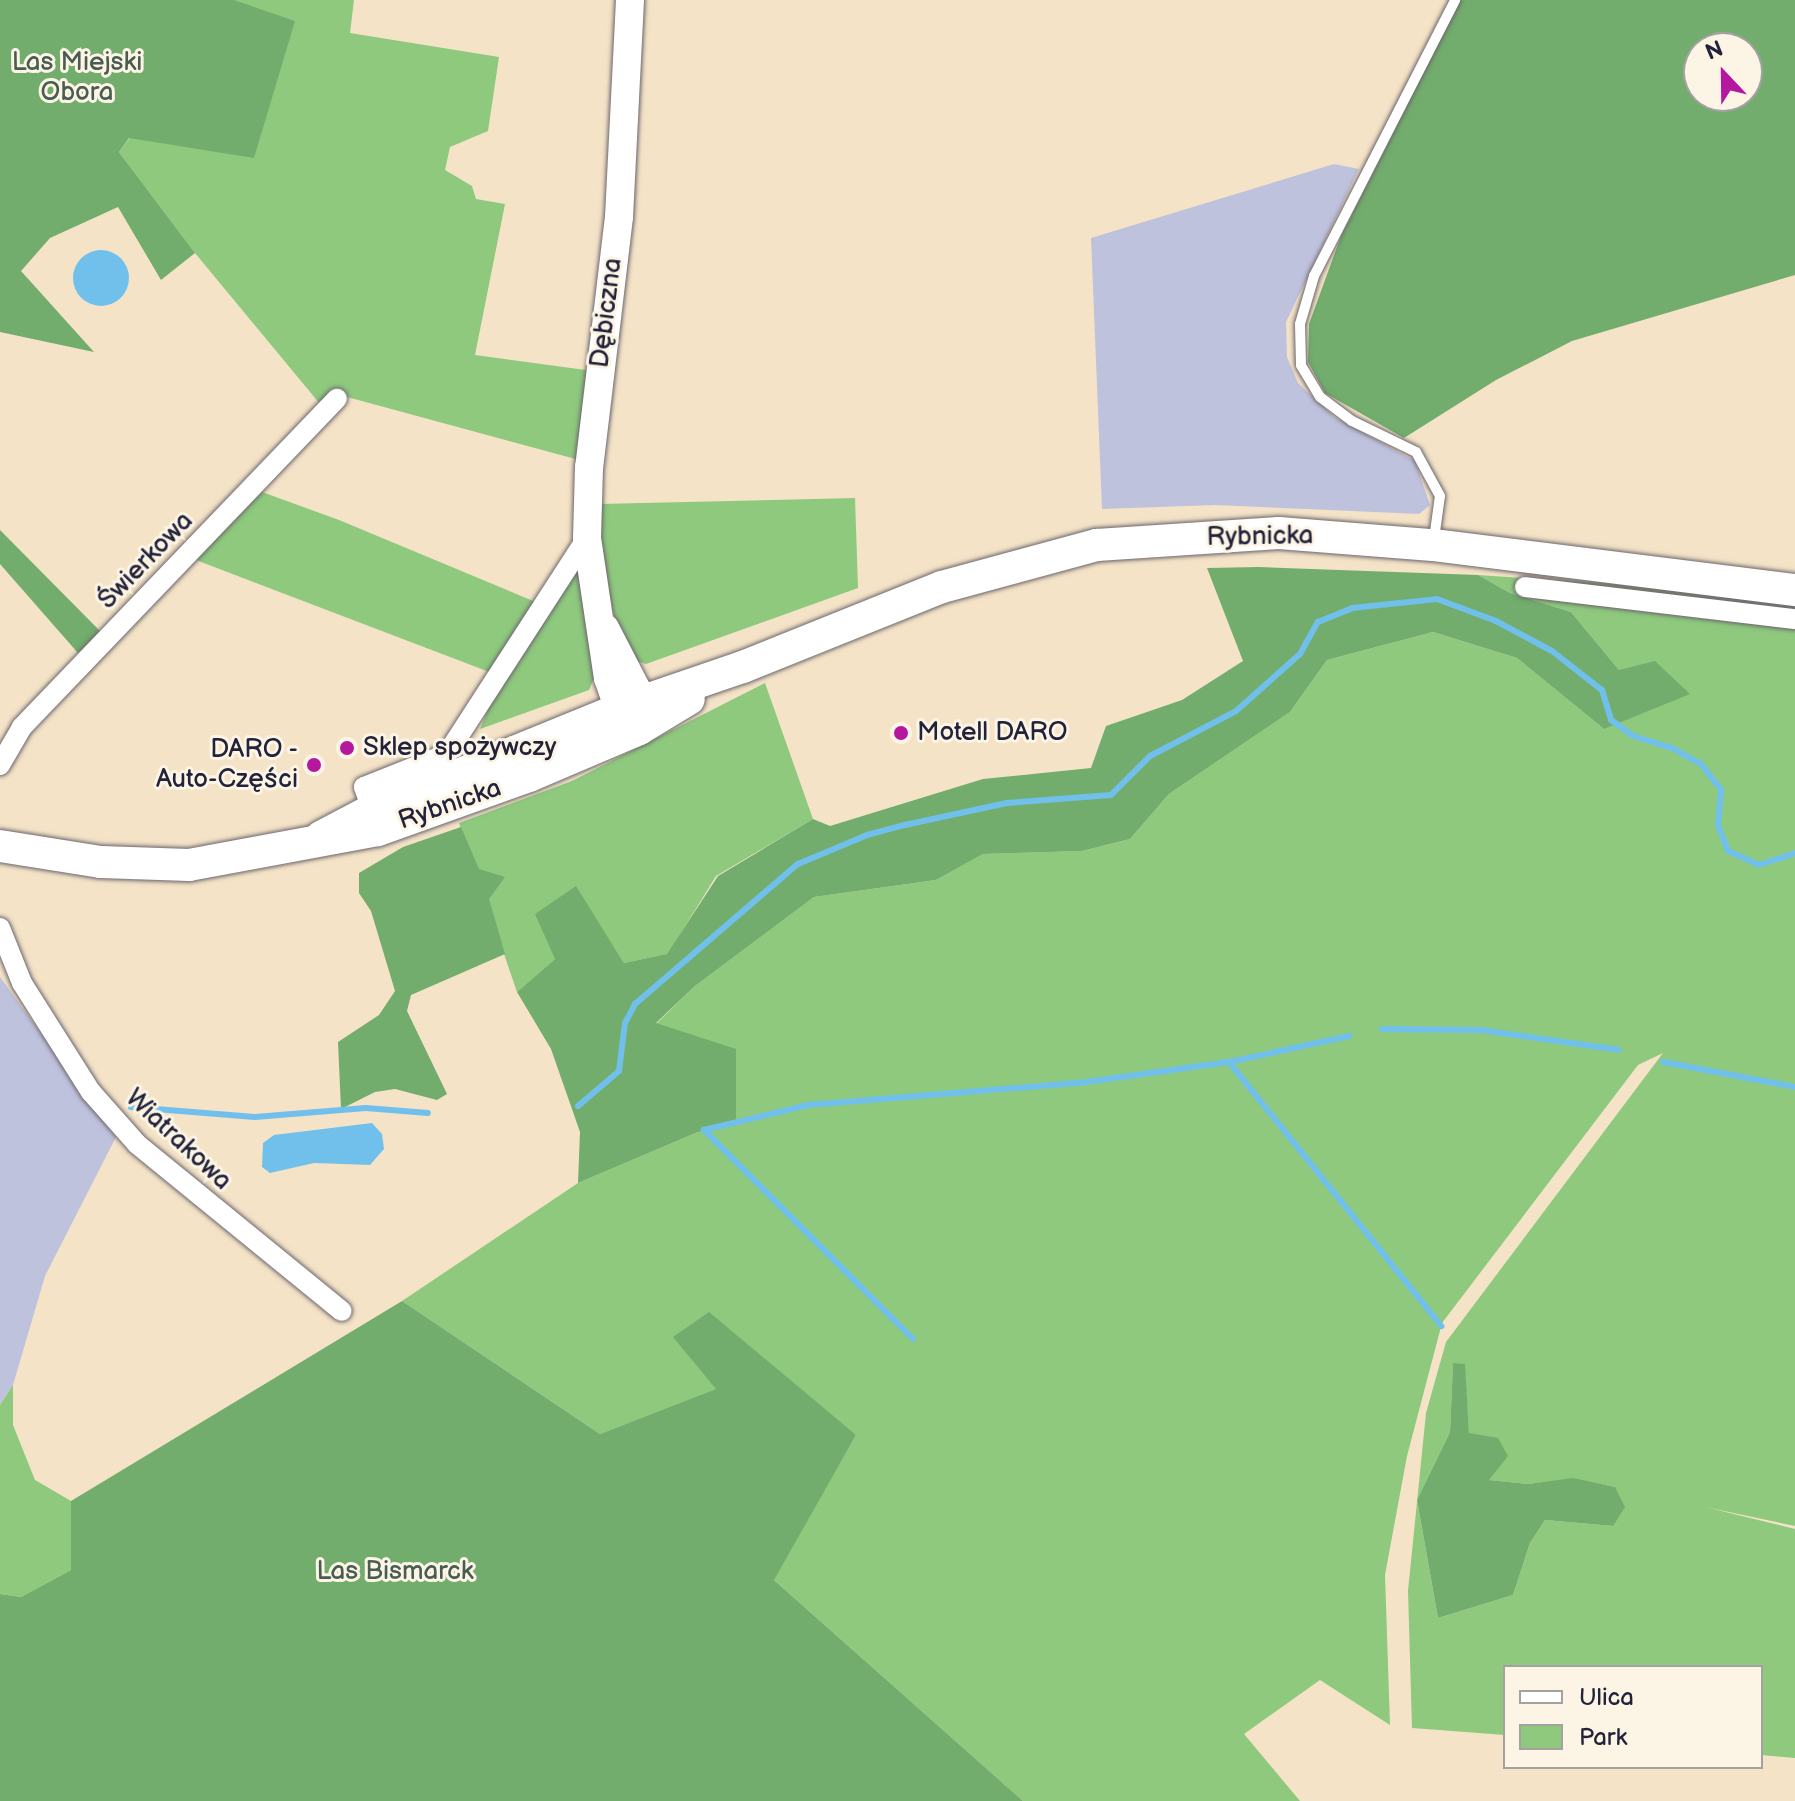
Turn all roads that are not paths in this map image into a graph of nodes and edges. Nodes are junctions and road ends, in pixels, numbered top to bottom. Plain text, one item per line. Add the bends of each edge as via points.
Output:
1 (630, 0) edge
2 (1455, 0) edge
3 (337, 399) dead end
4 (587, 538) junction
5 (1433, 545) junction
6 (1525, 587) dead end
7 (1795, 590) edge
8 (1795, 619) edge
9 (633, 713) junction
10 (0, 765) edge
11 (375, 820) junction
12 (1, 853) edge
13 (0, 928) edge
14 (342, 1311) dead end

1 - 4 street, Dębiczna via 620,203 589,467
2 - 5 lane via 1314,276 1300,324 1301,365 1320,397 1352,421 1416,452 1440,496
3 - 10 street, Świerkowa via 22,727
4 - 9 street, Dębiczna via 602,624 624,660
4 - 11 street via 447,754 364,787
5 - 7 main road, Rybnicka
5 - 9 main road, Rybnicka via 1279,533 1097,545 942,587
6 - 8 street
9 - 11 main road, Rybnicka via 438,813
11 - 12 main road, Rybnicka via 262,854 189,865
13 - 14 street, Wiatrakowa via 22,983 91,1092 137,1144

